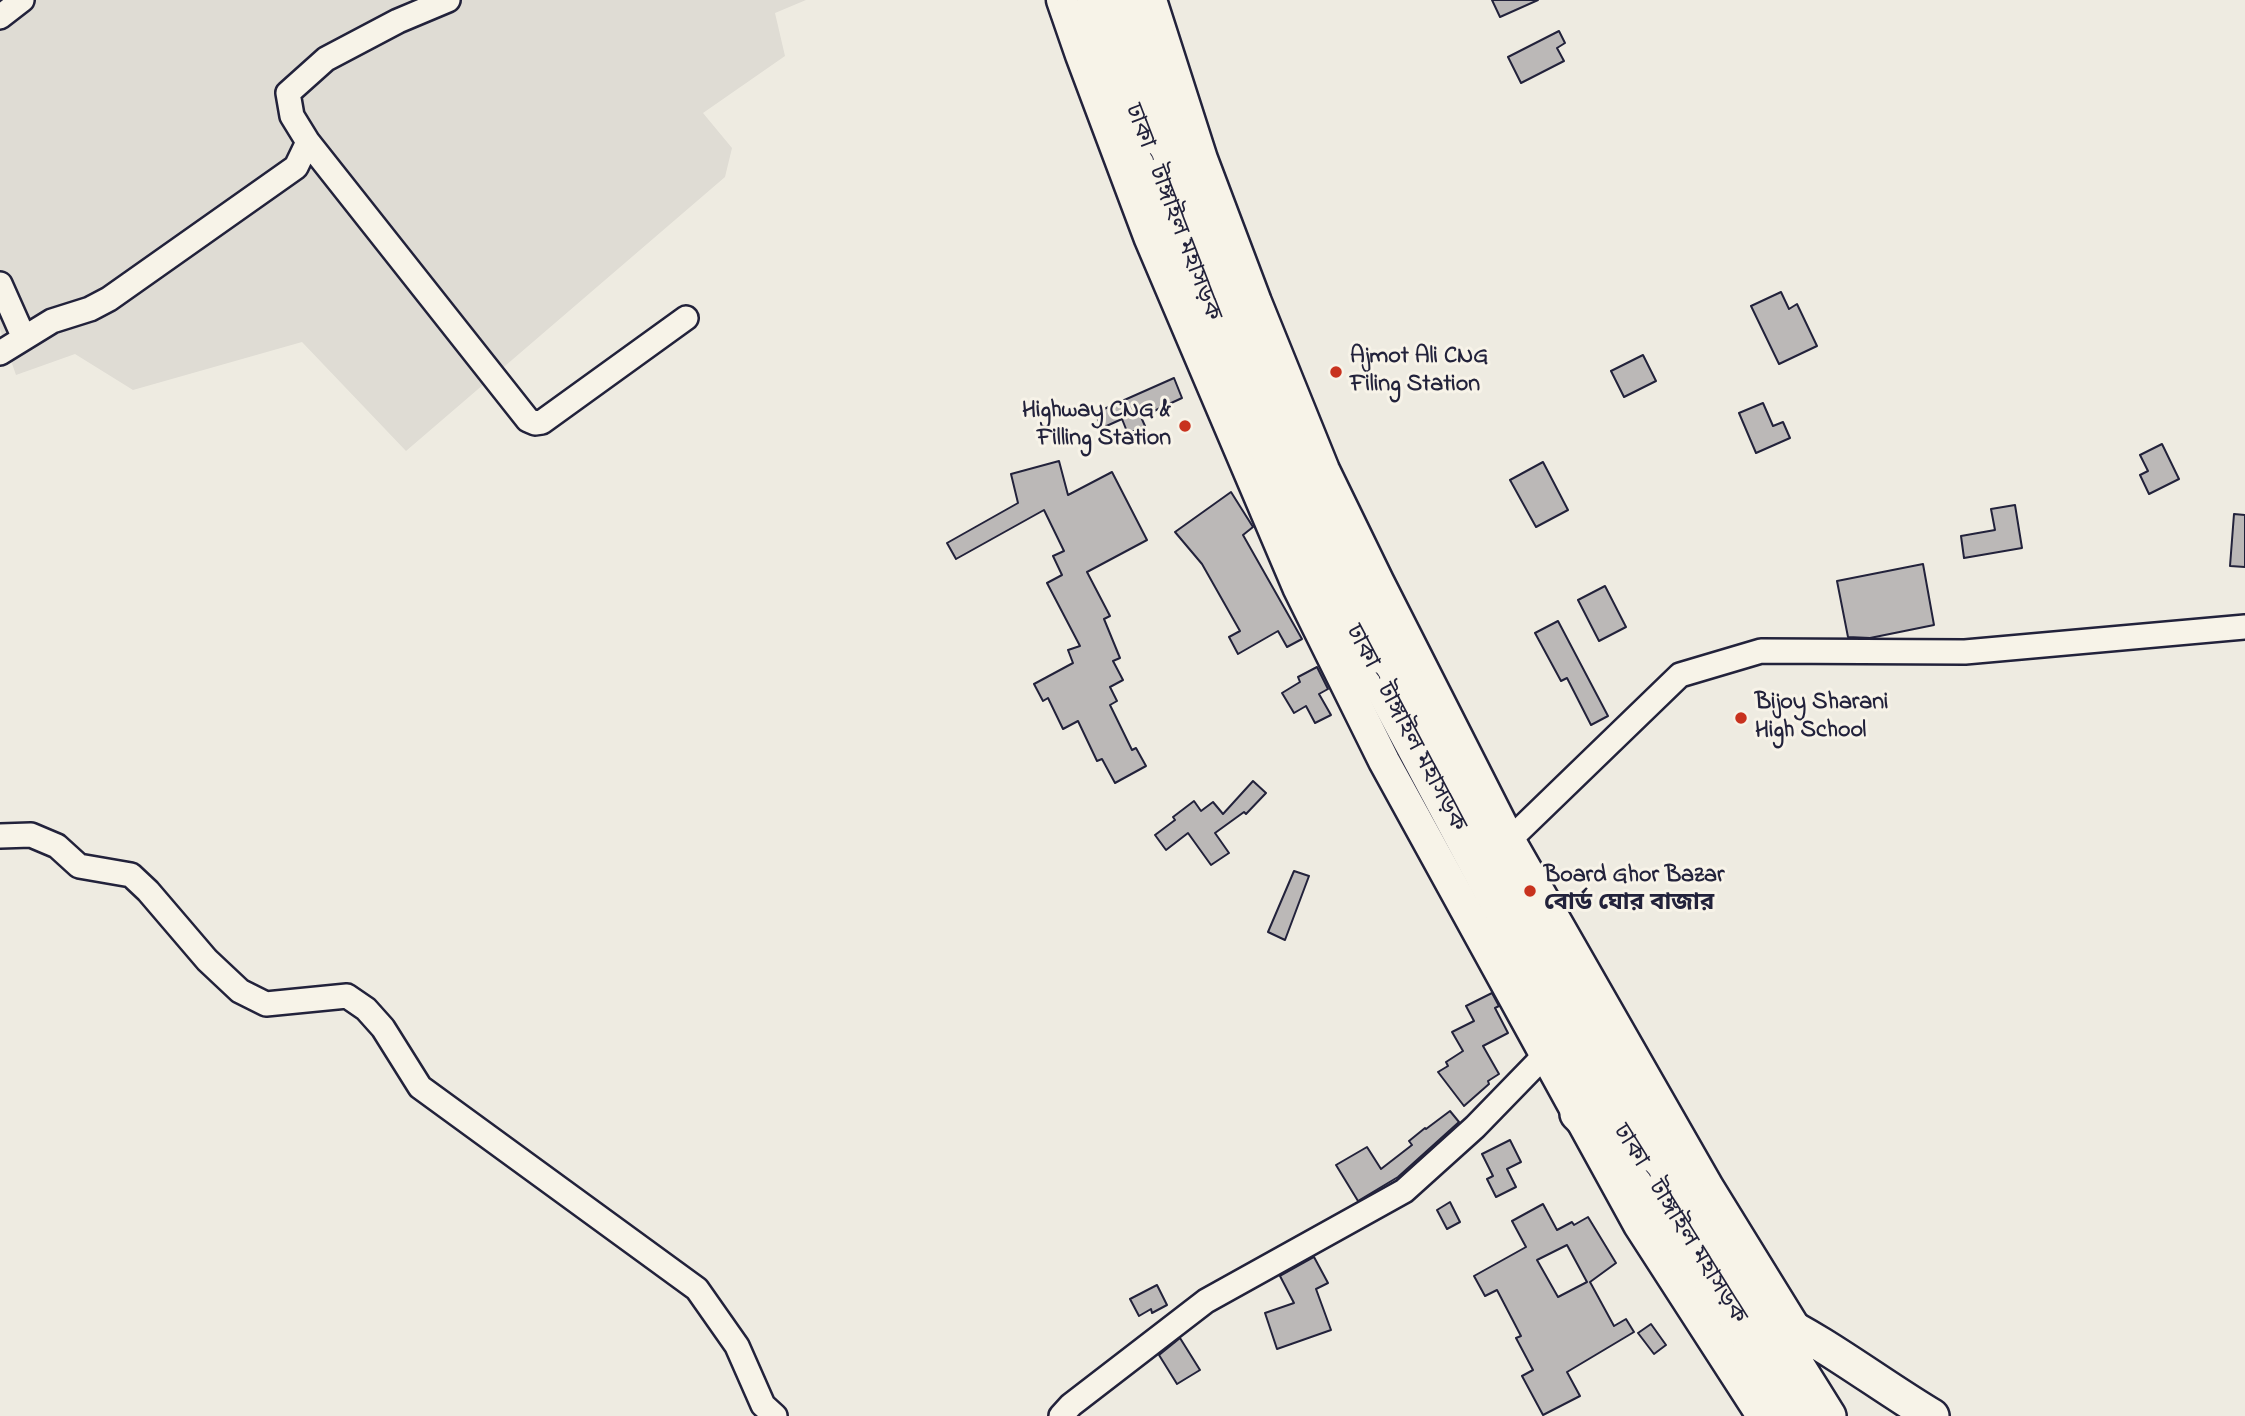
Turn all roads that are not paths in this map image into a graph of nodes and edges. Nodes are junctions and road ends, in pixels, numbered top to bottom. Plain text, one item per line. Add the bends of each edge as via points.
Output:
1 (22, 0) edge
2 (448, 0) edge
3 (1062, 0) edge
4 (1094, 0) edge
5 (1125, 0) edge
6 (1151, 0) edge
7 (0, 17) edge
8 (308, 142) junction
9 (1192, 162) junction
10 (1161, 234) junction
11 (0, 284) edge
12 (686, 318) dead end
13 (24, 338) junction
14 (0, 353) edge
15 (1310, 580) junction
16 (2245, 627) edge
17 (0, 836) edge
18 (1503, 847) junction
19 (1544, 1056) junction
20 (1577, 1114) junction
21 (1648, 1186) junction
22 (1754, 1320) junction
23 (1796, 1328) junction
24 (775, 1416) edge
25 (1061, 1416) edge
26 (1764, 1416) edge
27 (1800, 1416) edge
28 (1829, 1416) edge
29 (1933, 1416) edge

1 - 7 street
2 - 8 street via 326,59 288,93 292,116
3 - 10 main road via 1081,55
4 - 10 highway, ঢাকা - টাঙ্গাইল মহাসড়ক
5 - 9 highway, ঢাকা - টাঙ্গাইল মহাসড়ক
6 - 9 main road
8 - 12 street via 528,420 542,422
8 - 13 street via 296,167 109,299 52,321
9 - 18 highway, ঢাকা - টাঙ্গাইল মহাসড়ক via 1314,476
10 - 15 highway, ঢাকা - টাঙ্গাইল মহাসড়ক
11 - 13 street
13 - 14 street
15 - 19 main road via 1384,761
15 - 21 highway, ঢাকা - টাঙ্গাইল মহাসড়ক
16 - 18 street via 1965,652 1761,650 1681,675
17 - 24 street via 31,835 57,846 79,866 131,875 215,968 240,991 266,1004 347,996 366,1009 420,1087 696,1289 737,1346 763,1405
18 - 22 highway, ঢাকা - টাঙ্গাইল মহাসড়ক via 1576,999 1698,1210
18 - 23 main road
19 - 20 main road
19 - 25 street via 1404,1191 1206,1301
20 - 21 highway
20 - 26 main road via 1639,1226
21 - 22 highway, ঢাকা - টাঙ্গাইল মহাসড়ক
22 - 23 highway
22 - 26 highway
22 - 27 highway, ঢাকা - টাঙ্গাইল মহাসড়ক
22 - 28 highway, ঢাকা - টাঙ্গাইল মহাসড়ক
23 - 29 highway

